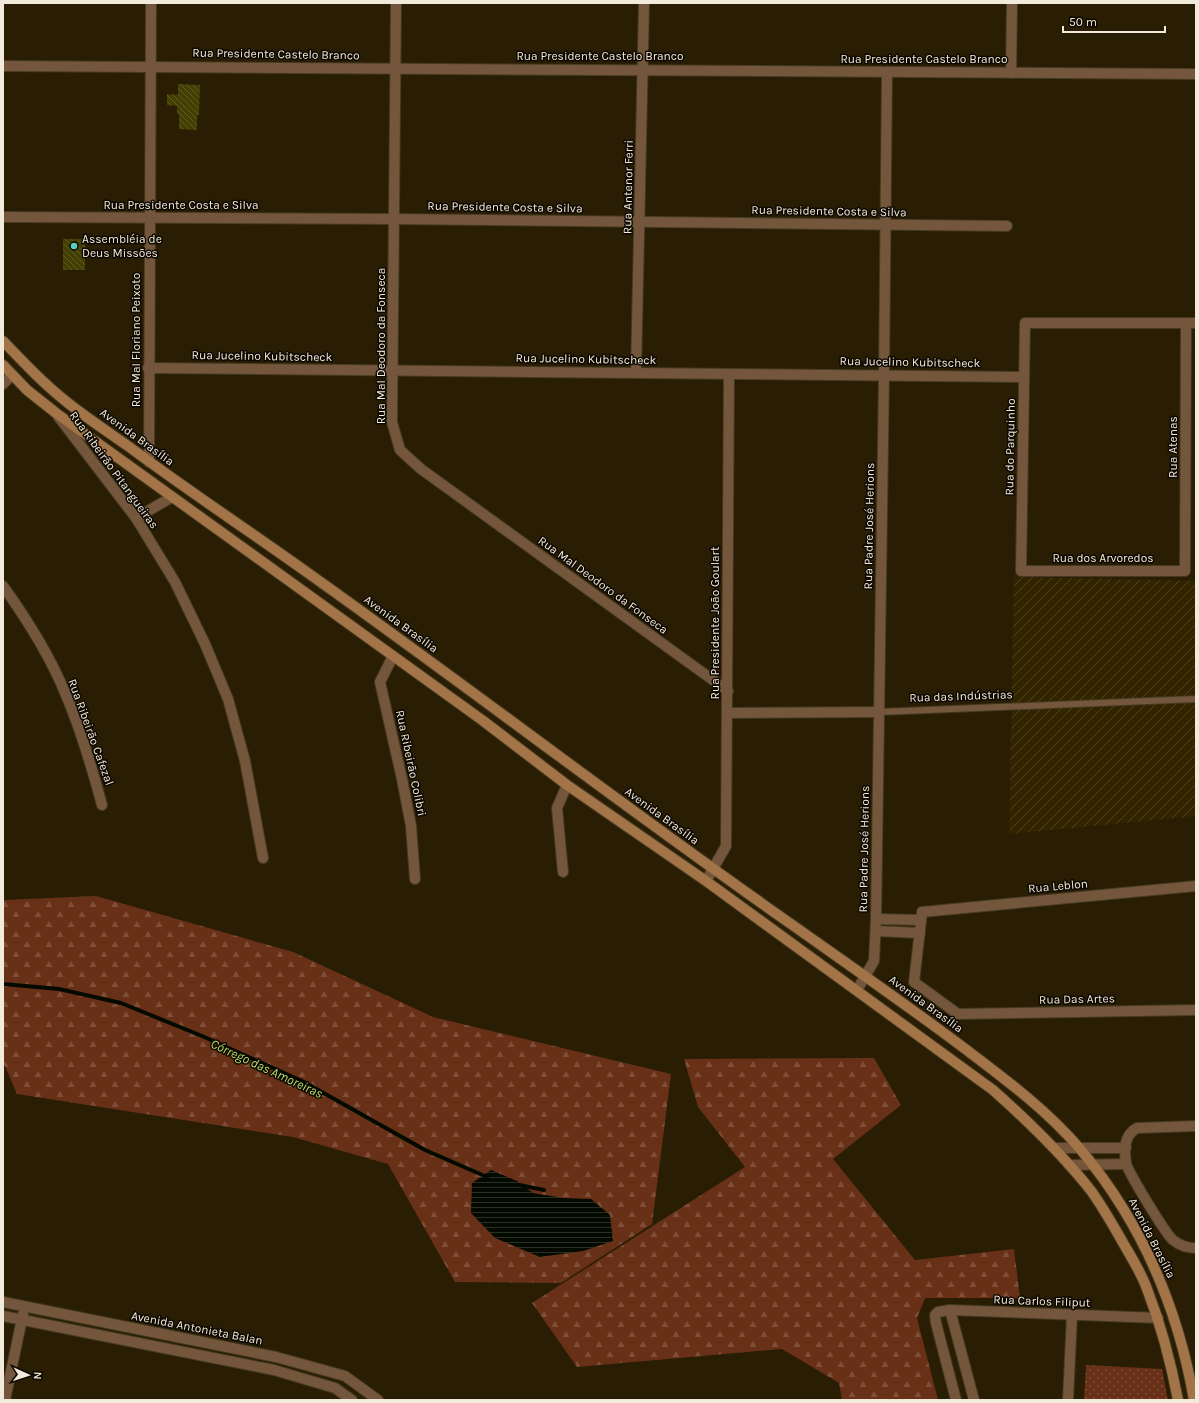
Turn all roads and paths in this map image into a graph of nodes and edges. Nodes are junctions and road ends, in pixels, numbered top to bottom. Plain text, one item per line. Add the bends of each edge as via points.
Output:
1 (151, 3) edge
2 (396, 3) edge
3 (644, 3) edge
4 (1012, 3) edge
5 (3, 66) edge
6 (150, 66) junction
7 (395, 68) junction
8 (642, 69) junction
9 (887, 72) junction
10 (1011, 73) junction
11 (1196, 74) edge
12 (3, 217) edge
13 (149, 218) junction
14 (394, 218) junction
15 (640, 222) junction
16 (885, 224) junction
17 (1007, 226) dead end
18 (1191, 323) edge
19 (3, 341) edge
20 (3, 365) edge
21 (148, 368) junction
22 (393, 371) junction
23 (636, 372) junction
24 (730, 374) junction
25 (12, 375) junction
26 (884, 375) junction
27 (1024, 377) junction
28 (3, 384) edge
29 (56, 413) junction
30 (149, 462) junction
31 (172, 497) junction
32 (136, 518) junction
33 (1021, 571) joint
34 (1186, 571) joint
35 (3, 586) edge
36 (393, 656) junction
37 (728, 691) junction
38 (1196, 699) edge
39 (880, 712) junction
40 (727, 713) junction
41 (567, 785) junction
42 (102, 805) dead end
43 (263, 858) dead end
44 (713, 870) junction
45 (563, 872) dead end
46 (415, 879) dead end
47 (706, 881) junction
48 (1196, 886) edge
49 (921, 916) junction
50 (876, 919) junction
51 (876, 931) junction
52 (920, 933) junction
53 (865, 976) junction
54 (857, 990) junction
55 (1196, 1010) edge
56 (1196, 1126) edge
57 (1055, 1148) junction
58 (1126, 1148) junction
59 (1080, 1149) junction
60 (1126, 1164) junction
61 (1069, 1165) junction
62 (1093, 1166) junction
63 (1196, 1248) edge
64 (3, 1302) edge
65 (24, 1306) junction
66 (950, 1310) junction
67 (1072, 1315) junction
68 (3, 1316) edge
69 (1158, 1318) junction
70 (22, 1320) junction
71 (5, 1400) edge
72 (352, 1400) edge
73 (378, 1400) edge
74 (956, 1400) edge
75 (974, 1400) edge
76 (1068, 1400) edge
77 (1178, 1400) edge
78 (1194, 1400) edge

1 - 6 street, Rua Mal Floriano Peixoto
2 - 7 street, Rua Mal Deodoro da Fonseca
3 - 8 street, Rua Antenor Ferri
4 - 10 street
5 - 6 street, Rua Presidente Castelo Branco
6 - 7 street, Rua Presidente Castelo Branco
6 - 13 street, Rua Mal Floriano Peixoto
7 - 8 street, Rua Presidente Castelo Branco
7 - 14 street, Rua Mal Deodoro da Fonseca
8 - 9 street, Rua Presidente Castelo Branco
8 - 15 street, Rua Antenor Ferri
9 - 10 street, Rua Presidente Castelo Branco
9 - 16 street, Rua Padre José Herions
10 - 11 street, Rua Presidente Castelo Branco
12 - 13 street, Rua Presidente Costa e Silva
13 - 14 street, Rua Presidente Costa e Silva
13 - 21 street, Rua Mal Floriano Peixoto
14 - 15 street, Rua Presidente Costa e Silva
14 - 22 street, Rua Mal Deodoro da Fonseca
15 - 16 street, Rua Presidente Costa e Silva
15 - 23 street, Rua Antenor Ferri
16 - 17 street, Rua Presidente Costa e Silva
16 - 26 street, Rua Padre José Herions
18 - 27 street, Rua do Parquinho via 1025,323
18 - 34 street, Rua Atenas
19 - 30 main road, Avenida Brasília via 67,402
20 - 25 main road
21 - 22 street, Rua Jucelino Kubitscheck
21 - 30 street, Rua Mal Floriano Peixoto
22 - 23 street, Rua Jucelino Kubitscheck
22 - 37 street, Rua Mal Deodoro da Fonseca via 392,422 400,450 421,469
23 - 24 street, Rua Jucelino Kubitscheck
24 - 26 street, Rua Jucelino Kubitscheck
24 - 37 street, Rua Presidente João Goulart
25 - 28 street
25 - 29 main road
26 - 27 street, Rua Jucelino Kubitscheck
26 - 39 street, Rua Padre José Herions
27 - 33 street, Rua do Parquinho
29 - 31 main road
29 - 32 street, Rua Ribeirão Pitangueiras
30 - 44 main road, Avenida Brasília via 384,627
31 - 32 street
31 - 36 main road
32 - 43 street, Rua Ribeirão Pitangueiras via 175,582 228,700 245,761
33 - 34 street, Rua dos Arvoredos
35 - 42 street, Rua Ribeirão Cafezal via 66,694 90,760
36 - 41 main road
36 - 46 street, Rua Ribeirão Colibri via 380,682 411,826
37 - 40 street, Rua Presidente João Goulart
38 - 39 lane, Rua das Indústrias
39 - 40 street, Rua das Indústrias
39 - 50 street, Rua Padre José Herions
40 - 44 street, Rua Presidente João Goulart via 726,846
41 - 45 street via 557,808
41 - 47 main road
44 - 47 street, Rua Presidente João Goulart
44 - 53 main road, Avenida Brasília
47 - 54 main road
48 - 49 street, Rua Leblon
49 - 50 street, Rua Leblon
49 - 52 street
50 - 51 street, Rua Padre José Herions
51 - 52 street
51 - 53 street, Rua Padre José Herions via 874,961
52 - 55 street, Rua Das Artes via 914,982 958,1014
53 - 54 street, Rua Padre José Herions
53 - 59 main road, Avenida Brasília via 998,1073 1033,1102
54 - 57 main road via 993,1090
56 - 58 street via 1138,1128 1131,1131
57 - 59 street
57 - 61 main road
58 - 59 street
58 - 60 street
59 - 62 main road, Avenida Brasília
60 - 62 street
60 - 63 street via 1162,1227 1176,1242
61 - 62 street
61 - 69 main road via 1113,1225 1136,1265
62 - 78 main road, Avenida Brasília via 1112,1190 1137,1232 1162,1285 1185,1354
64 - 65 street, Avenida Antonieta Balan
65 - 70 street
65 - 73 street, Avenida Antonieta Balan via 276,1357 345,1376
66 - 67 street, Rua Carlos Filiput
66 - 74 street via 935,1315
66 - 75 street
67 - 69 street, Rua Carlos Filiput
67 - 76 street
68 - 70 street
69 - 77 main road
70 - 71 street
70 - 72 street via 274,1370 336,1388

